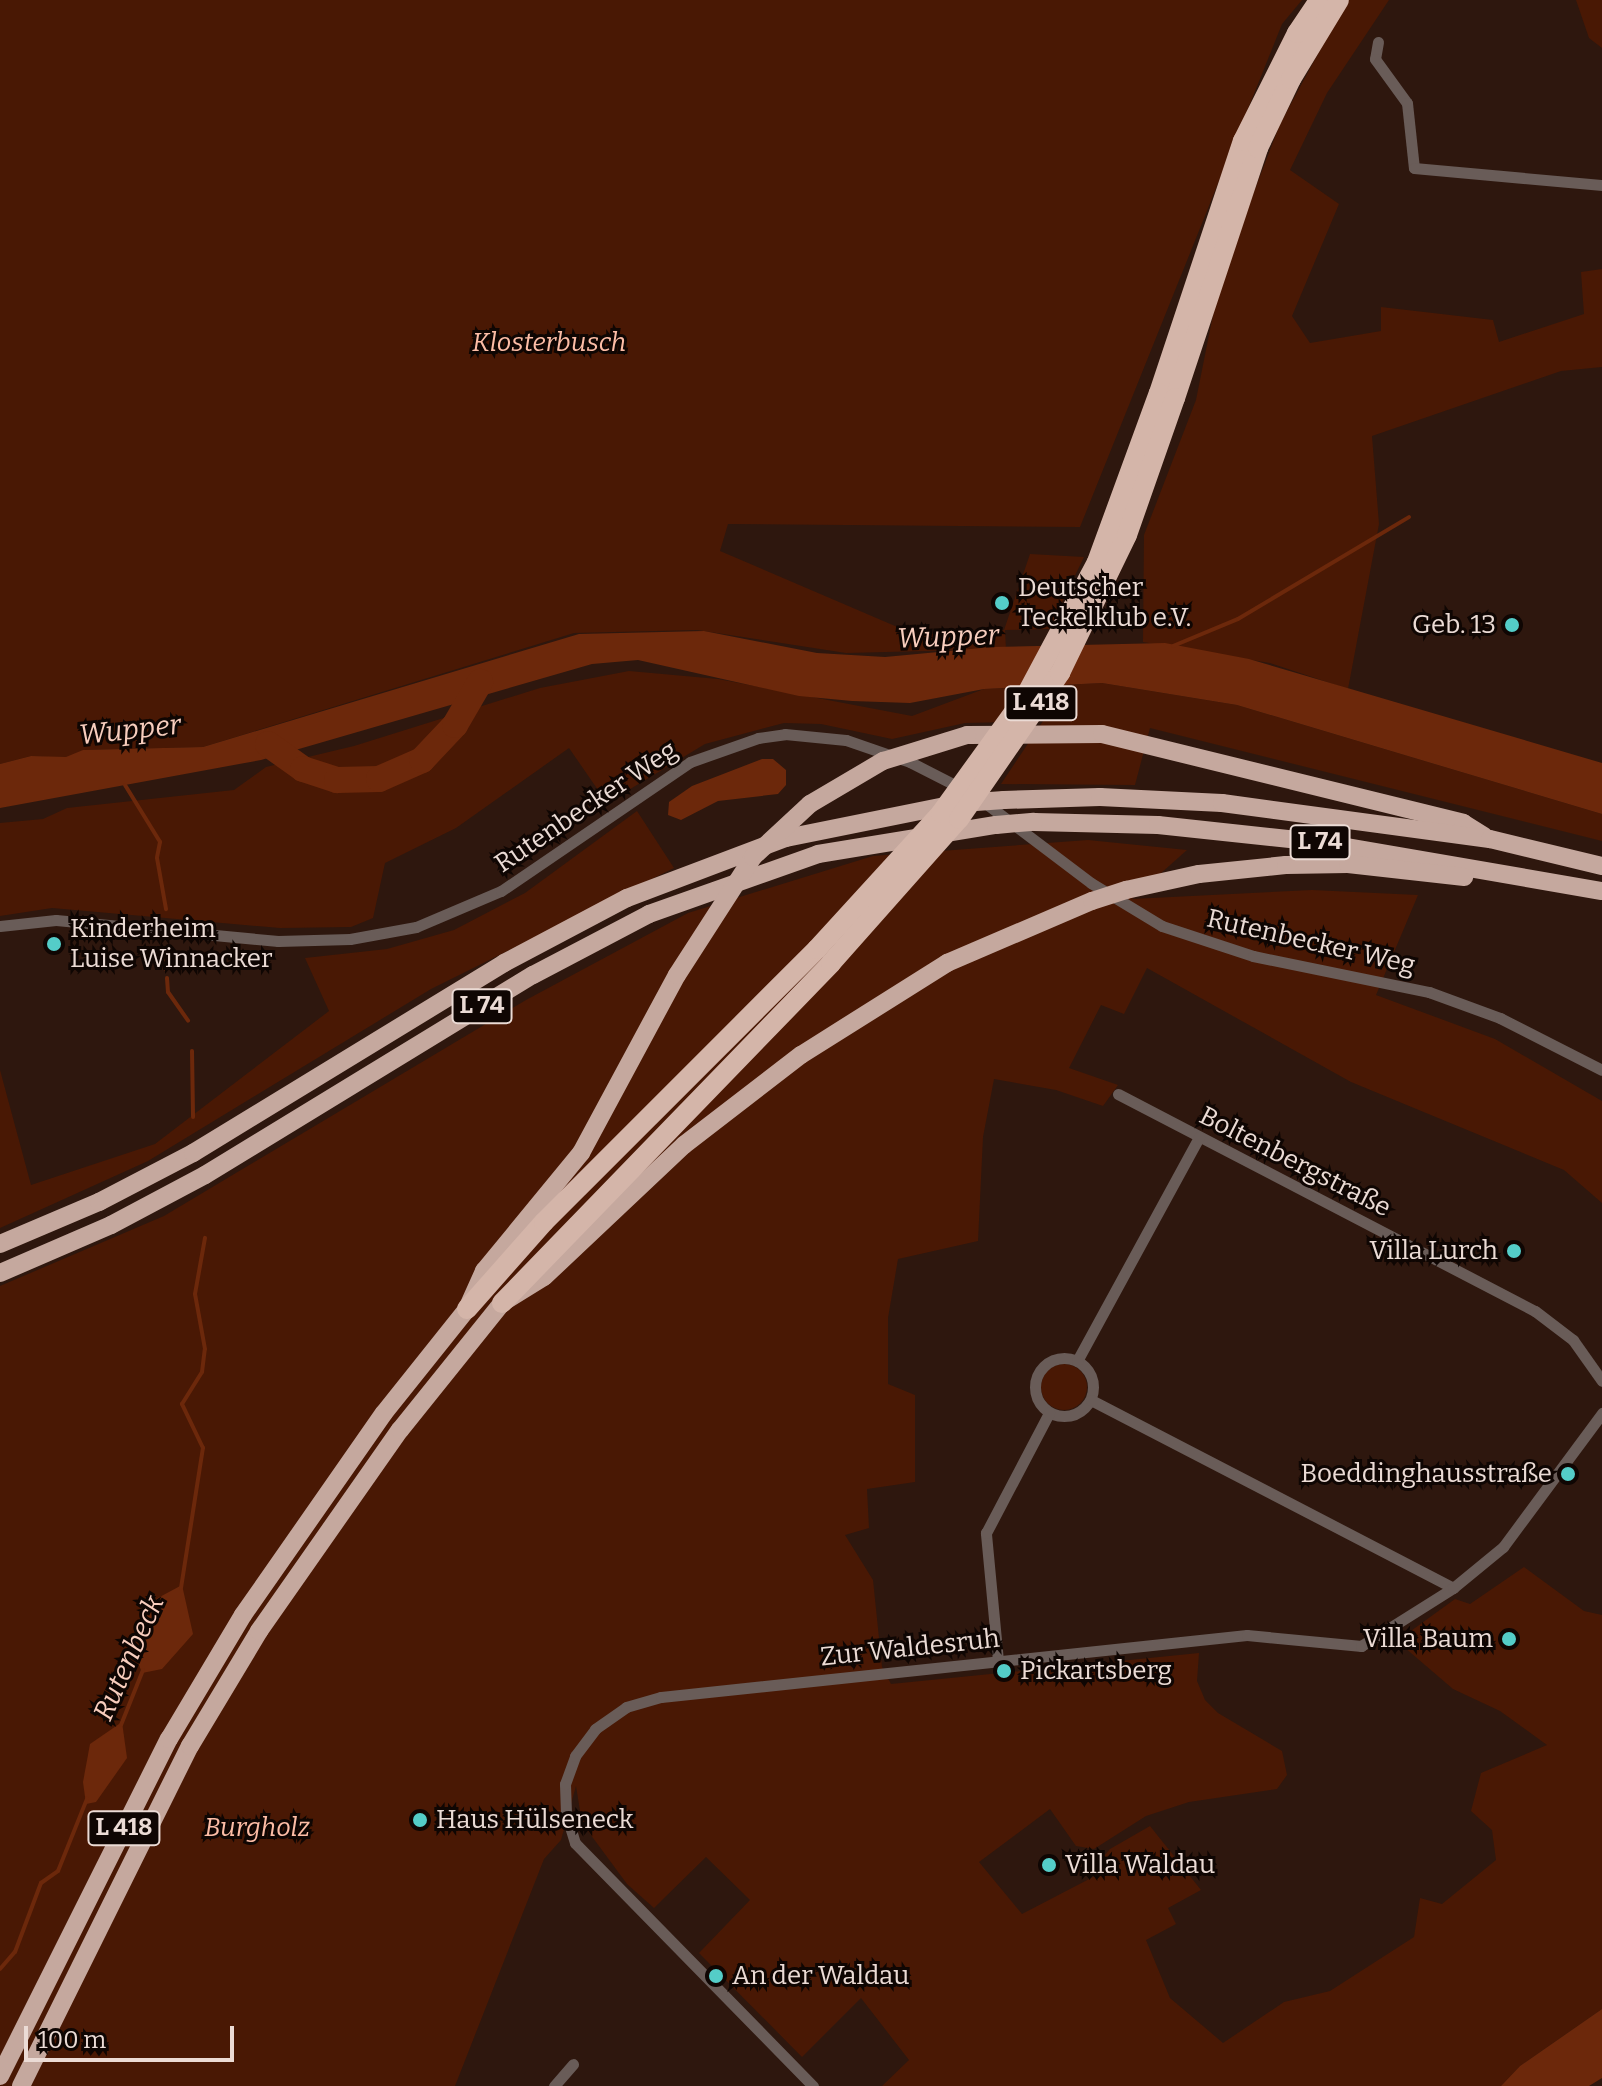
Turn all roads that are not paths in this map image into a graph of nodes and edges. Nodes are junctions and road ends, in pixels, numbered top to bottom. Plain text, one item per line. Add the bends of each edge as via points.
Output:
1 (1319, 0) edge
2 (1339, 0) edge
3 (1378, 42) dead end
4 (1602, 185) edge
5 (1167, 395) junction
6 (1490, 839) junction
7 (1602, 866) edge
8 (1602, 891) edge
9 (1602, 901) edge
10 (0, 926) edge
11 (824, 956) junction
12 (1602, 1070) edge
13 (1118, 1094) dead end
14 (1199, 1137) junction
15 (0, 1244) edge
16 (0, 1273) edge
17 (502, 1303) junction
18 (467, 1309) junction
19 (1077, 1361) junction
20 (1602, 1381) edge
21 (1091, 1400) junction
22 (1049, 1413) junction
23 (1602, 1413) edge
24 (1453, 1588) junction
25 (998, 1661) junction
26 (573, 2064) dead end
27 (0, 2076) edge
28 (21, 2086) edge
29 (554, 2086) edge
30 (813, 2086) edge

1 - 5 highway, L 418 via 1243,141
2 - 5 highway, L 418 via 1291,79 1258,148
3 - 4 street via 1375,59 1407,103 1414,168
5 - 11 highway, L 418, bridge via 1113,569 1048,691 959,819
6 - 7 highway, L 74
6 - 15 highway, L 74, bridge via 1222,803 1100,797 962,803 786,838 627,898 504,963 205,1147 99,1202
6 - 18 highway, L 418, bridge via 1463,823 1386,807 1181,749 1102,734 967,735 883,761 810,804 753,857 677,975 581,1153 484,1271
8 - 16 highway, L 74, bridge via 1318,842 1158,825 996,825 818,854 649,914 533,975 205,1175 111,1225
9 - 17 highway, L 74, bridge via 1348,864 1239,869 1092,901 947,963 812,1047 684,1145 544,1277
10 - 12 street, Rutenbecker Weg via 80,921 278,941 350,939 416,927 501,891 690,762 758,738 819,735 876,748 970,793 1091,883 1162,926 1253,956 1429,992 1500,1018
11 - 17 highway, L 418
11 - 18 highway, L 418 via 555,1210
13 - 14 street, Boltenbergstraße
14 - 19 street
14 - 20 street, Boltenbergstraße via 1535,1311 1573,1340
17 - 28 highway, L 418 via 400,1430 259,1631 190,1746
18 - 27 highway, L 418 via 384,1413 243,1615 169,1739
19 - 21 street via 1093,1382
19 - 22 street via 1057,1358 1041,1370 1037,1398
21 - 22 street via 1073,1416
21 - 24 street
22 - 25 street via 986,1533
23 - 24 street, Zur Waldesruh via 1506,1543
24 - 25 street, Zur Waldesruh via 1361,1646 1247,1635
25 - 30 street, Zur Waldesruh via 641,1701 595,1729 569,1770 566,1813 584,1855
26 - 29 street

